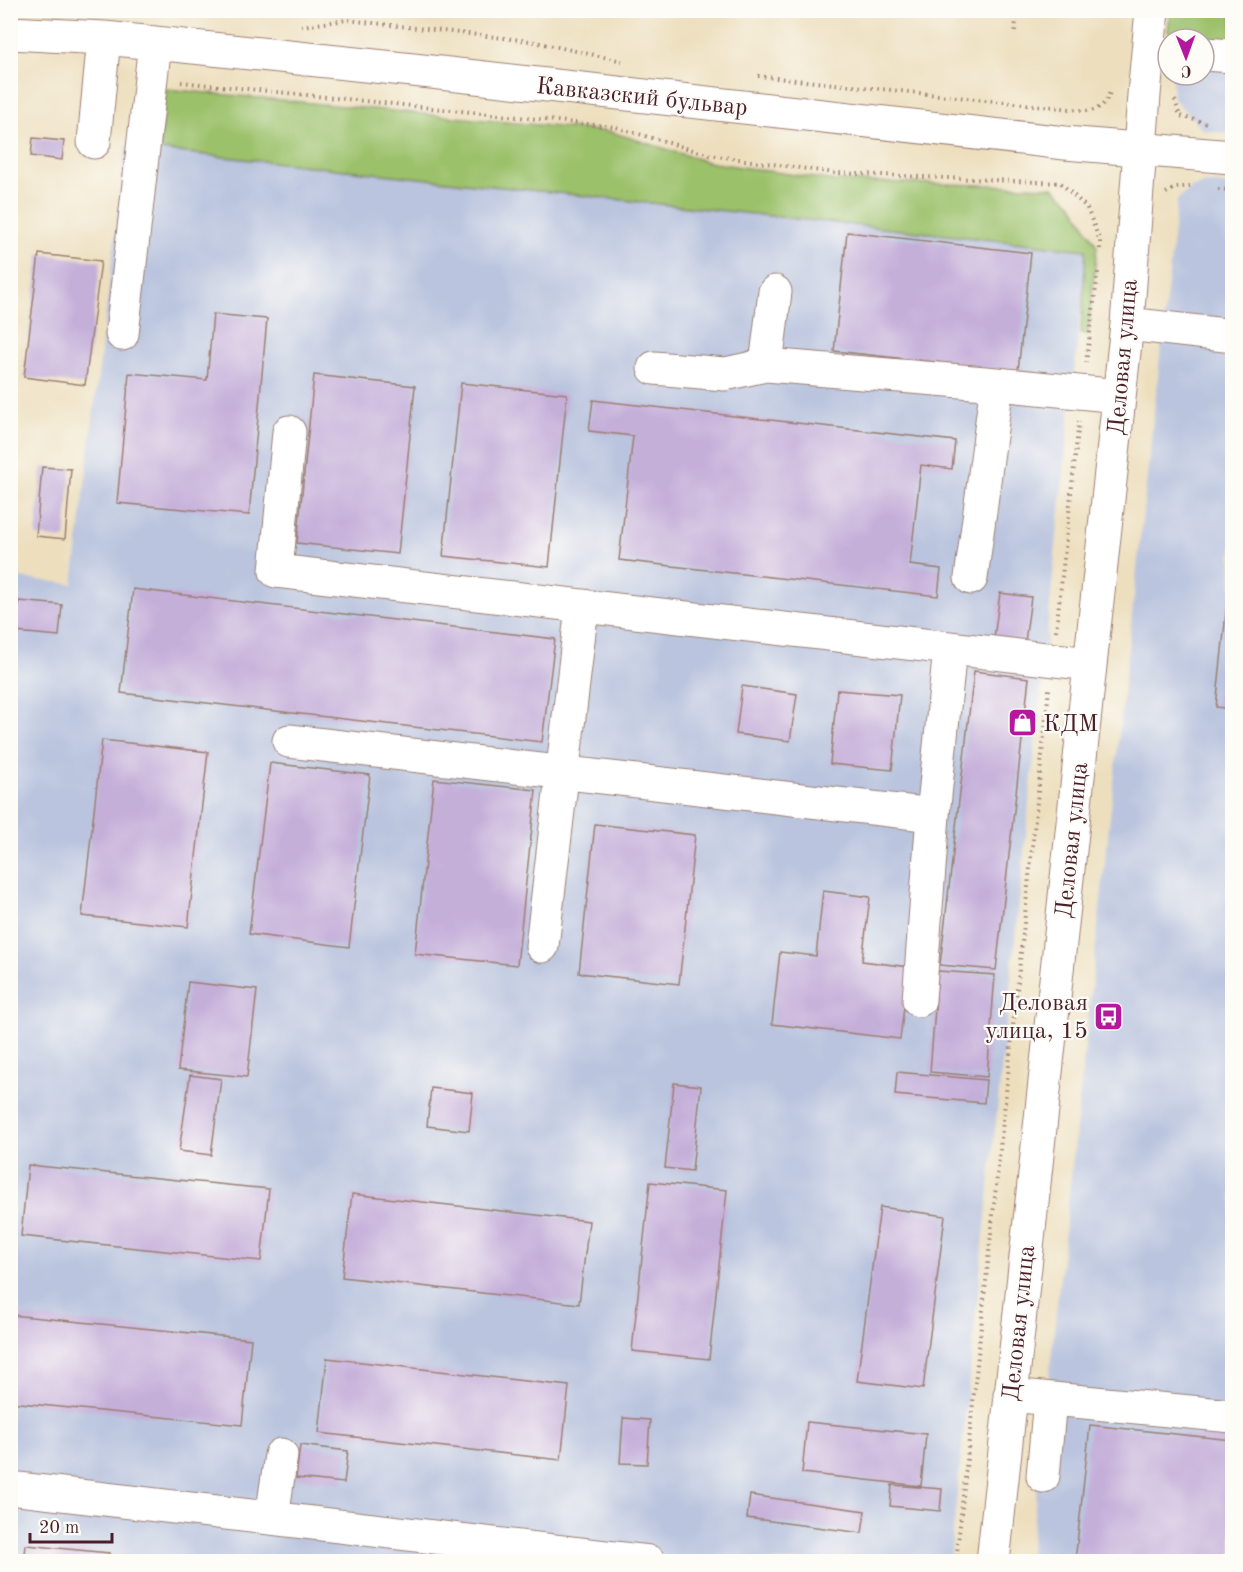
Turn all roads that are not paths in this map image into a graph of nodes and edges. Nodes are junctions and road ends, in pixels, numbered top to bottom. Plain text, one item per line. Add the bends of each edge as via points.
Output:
1 (1152, 10) edge
2 (10, 31) edge
3 (1156, 37) edge
4 (104, 38) junction
5 (155, 44) junction
6 (1216, 55) edge
7 (1233, 56) edge
8 (1156, 62) edge
9 (94, 142) dead end
10 (1140, 151) junction
11 (1233, 158) edge
12 (775, 292) dead end
13 (1126, 324) junction
14 (122, 334) dead end
15 (1225, 335) dead end
16 (766, 365) junction
17 (654, 368) dead end
18 (997, 384) junction
19 (1119, 396) junction
20 (289, 432) dead end
21 (971, 578) dead end
22 (582, 607) junction
23 (950, 648) junction
24 (1090, 664) junction
25 (289, 741) dead end
26 (563, 773) junction
27 (933, 815) junction
28 (542, 946) dead end
29 (919, 1000) dead end
30 (1010, 1395) junction
31 (1050, 1399) junction
32 (1233, 1416) edge
33 (280, 1455) dead end
34 (1043, 1476) dead end
35 (19, 1498) edge
36 (272, 1518) junction
37 (572, 1557) edge
38 (649, 1562) edge
39 (993, 1562) edge

1 - 3 street, Деловая улица
2 - 4 street, Кавказский бульвар
4 - 5 street, Кавказский бульвар
4 - 9 street
5 - 10 street, Кавказский бульвар
5 - 14 street
6 - 7 street
8 - 10 street, Деловая улица
10 - 11 street, Кавказский бульвар
10 - 13 street, Деловая улица
12 - 16 street
13 - 15 street
13 - 19 street, Деловая улица
16 - 17 street via 725,374
16 - 18 street
18 - 19 street
18 - 21 street
19 - 24 street, Деловая улица
20 - 22 street via 276,572
22 - 23 street
22 - 26 street
23 - 24 street
23 - 27 street
24 - 30 street, Деловая улица
25 - 26 street
26 - 27 street
26 - 28 street
27 - 29 street
30 - 31 street
30 - 39 street, Деловая улица
31 - 32 street
31 - 34 street
33 - 36 street
35 - 36 street via 134,1515
36 - 37 street
37 - 38 street

